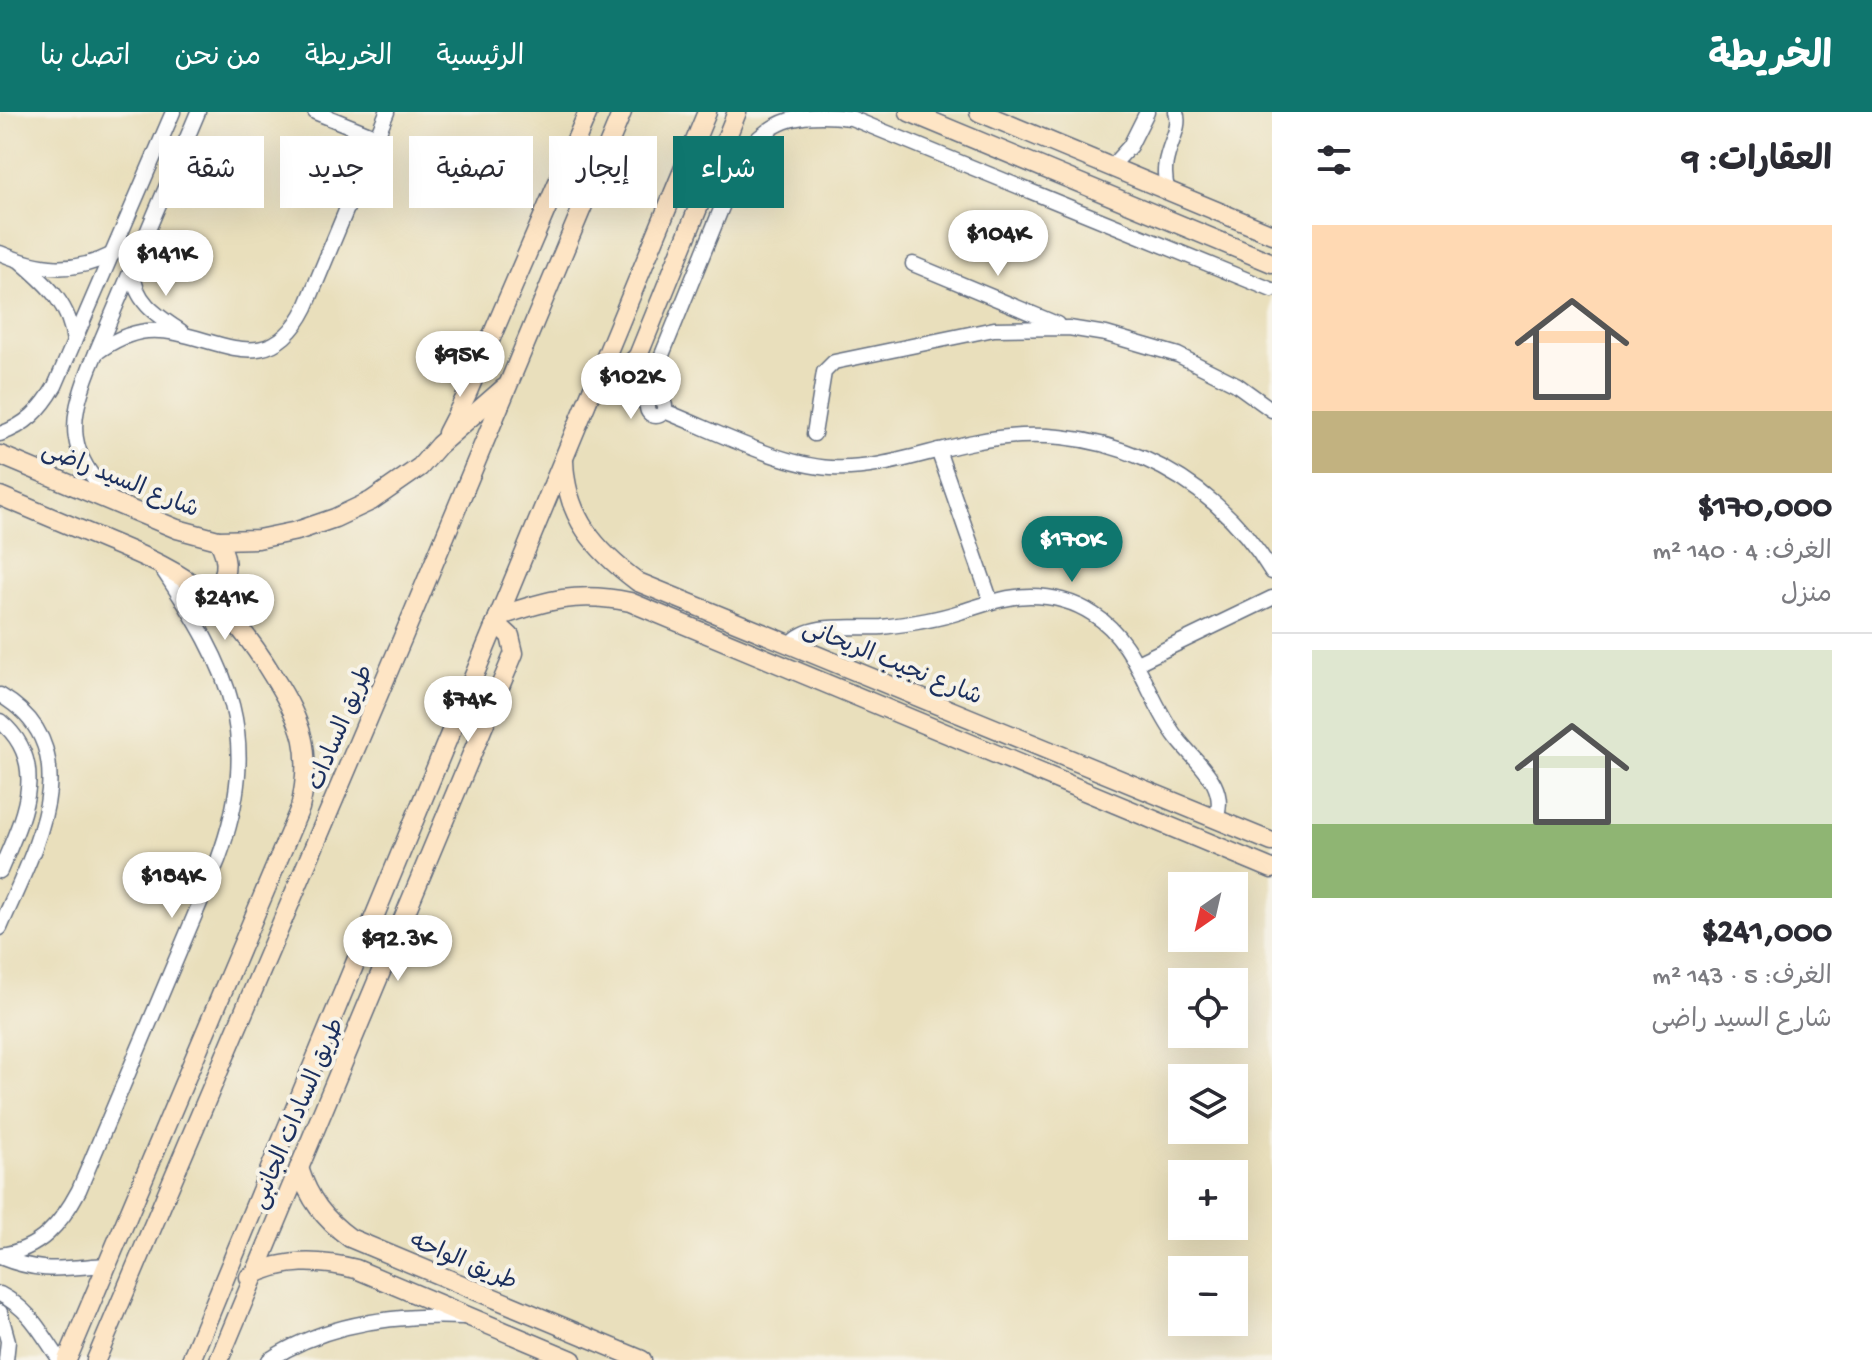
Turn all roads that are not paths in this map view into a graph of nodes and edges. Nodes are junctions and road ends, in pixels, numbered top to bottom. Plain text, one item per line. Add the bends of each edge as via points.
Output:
1 (173, 112) edge
2 (315, 112) edge
3 (387, 112) edge
4 (588, 112) edge
5 (622, 112) edge
6 (707, 112) edge
7 (737, 112) edge
8 (909, 112) edge
9 (979, 112) edge
10 (1147, 112) edge
11 (1176, 112) edge
12 (199, 115) edge
13 (375, 136) edge
14 (377, 136) edge
15 (1111, 167) junction
16 (1168, 191) junction
17 (347, 208) edge
18 (1272, 234) edge
19 (0, 253) edge
20 (113, 254) junction
21 (21, 262) junction
22 (1272, 263) edge
23 (913, 264) dead end
24 (133, 267) junction
25 (99, 288) junction
26 (1272, 290) edge
27 (120, 297) junction
28 (1005, 302) junction
29 (1069, 328) junction
30 (994, 329) junction
31 (186, 334) junction
32 (72, 352) junction
33 (93, 360) junction
34 (595, 379) junction
35 (509, 384) junction
36 (650, 401) junction
37 (1272, 410) edge
38 (0, 434) edge
39 (814, 434) dead end
40 (439, 445) junction
41 (938, 450) junction
42 (0, 455) edge
43 (564, 455) junction
44 (0, 496) edge
45 (113, 503) junction
46 (218, 540) junction
47 (159, 563) junction
48 (1272, 572) edge
49 (638, 582) junction
50 (207, 595) junction
51 (1272, 598) edge
52 (630, 602) junction
53 (991, 602) junction
54 (497, 620) junction
55 (791, 644) junction
56 (1137, 663) junction
57 (0, 695) edge
58 (0, 721) edge
59 (1160, 796) junction
60 (1151, 819) junction
61 (1216, 819) junction
62 (1272, 842) edge
63 (1272, 869) edge
64 (0, 871) edge
65 (261, 895) junction
66 (0, 928) edge
67 (265, 963) junction
68 (299, 1168) junction
69 (377, 1250) junction
70 (0, 1256) edge
71 (106, 1265) junction
72 (253, 1274) junction
73 (367, 1274) junction
74 (0, 1294) edge
75 (217, 1298) junction
76 (0, 1312) edge
77 (469, 1318) junction
78 (6, 1360) edge
79 (60, 1360) edge
80 (67, 1360) edge
81 (96, 1360) edge
82 (191, 1360) edge
83 (219, 1360) edge
84 (269, 1360) edge
85 (572, 1360) edge
86 (642, 1360) edge

1 - 20 street
2 - 13 street
3 - 14 street
4 - 40 street via 466,396
5 - 35 street, طريق السادات
6 - 34 street
7 - 34 street via 638,356 624,370
8 - 22 street
9 - 15 street
10 - 15 street via 1130,146
11 - 16 street via 1178,125 1164,163
12 - 24 street
15 - 16 street
16 - 18 street
17 - 31 street via 291,331 253,350
19 - 21 street
20 - 21 street via 67,268
20 - 25 street
21 - 32 street via 59,298 70,320
23 - 28 street
24 - 27 street
24 - 31 street via 143,302
25 - 27 street
25 - 32 street
26 - 36 street via 851,118 810,112 772,125 743,155 651,382
27 - 33 street
28 - 29 street
28 - 30 street
29 - 30 street
29 - 37 street via 1178,355 1236,384
30 - 39 street via 834,362 824,372
31 - 33 street via 128,335
32 - 33 street
32 - 38 street via 45,404
33 - 45 street via 76,408 76,445 82,463
34 - 36 street
34 - 43 street
35 - 40 street
35 - 67 street, طريق السادات
36 - 41 street via 662,401 664,411 808,465 870,466
40 - 46 street, شارع السيد راضى via 398,485 335,518 258,539
41 - 48 street via 1040,434 1136,453 1219,505
41 - 53 street
42 - 45 street, شارع السيد راضى
43 - 49 street, شارع نجيب الريحانى via 565,484 575,513 612,563
43 - 54 street
44 - 47 street
45 - 46 street, شارع السيد راضى
46 - 50 street via 226,571
47 - 50 street
47 - 70 street via 208,640 229,692 239,749 234,806 218,860 70,1208 31,1247
49 - 52 street
49 - 55 street, شارع نجيب الريحانى
50 - 65 street via 260,653 290,702 307,754 300,808
51 - 56 street
52 - 54 street, شارع نجيب الريحانى via 581,596 556,599
52 - 60 street, شارع نجيب الريحانى
53 - 55 street via 909,623 814,629
53 - 56 street via 1033,596 1076,605 1112,628
54 - 68 street, طريق السادات الجانبى via 510,636 514,653
54 - 75 street
55 - 59 street, شارع نجيب الريحانى
56 - 61 street via 1175,735 1217,786
57 - 66 street via 37,732 46,752 51,794
58 - 64 street via 19,743 29,779 23,814
59 - 60 street
59 - 61 street, شارع نجيب الريحانى
60 - 63 street, شارع نجيب الريحانى
61 - 62 street, شارع نجيب الريحانى
65 - 67 street
65 - 71 street
67 - 81 street, طريق السادات
68 - 69 street, طريق الواحه via 323,1215 350,1238
68 - 72 street, طريق السادات الجانبى
69 - 73 street
69 - 86 street, طريق الواحه
70 - 71 street via 49,1270
71 - 80 street
72 - 73 street via 304,1261
72 - 75 street
72 - 83 street, طريق السادات الجانبى
73 - 77 street
74 - 79 street via 26,1311
75 - 82 street
76 - 78 street via 8,1341
77 - 84 street via 418,1315 368,1321 319,1335
77 - 85 street

